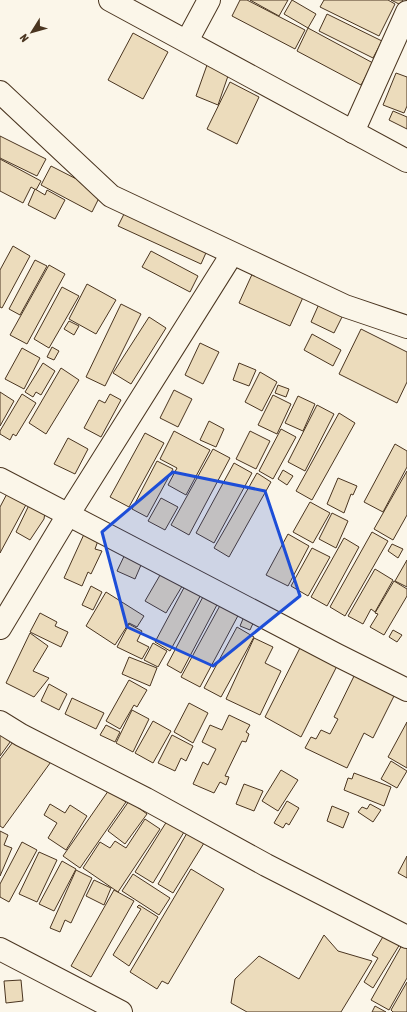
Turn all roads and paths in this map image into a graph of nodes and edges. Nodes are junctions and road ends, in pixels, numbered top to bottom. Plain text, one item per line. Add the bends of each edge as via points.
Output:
1 (110, 0) edge
2 (209, 0) edge
3 (407, 12) edge
4 (187, 40) junction
5 (0, 92) edge
6 (353, 132) junction
7 (407, 161) edge
8 (232, 254) junction
9 (407, 327) edge
10 (0, 479) edge
11 (68, 515) junction
12 (0, 628) edge
13 (407, 690) edge
14 (0, 722) edge
15 (407, 937) edge
16 (0, 949) edge
17 (120, 1012) edge

1 - 4 street
2 - 4 street
3 - 6 street
4 - 6 street
5 - 8 street via 111,196
6 - 7 street
8 - 9 street via 344,306
8 - 11 street
10 - 11 street
11 - 12 street
11 - 13 street
14 - 15 street via 266,865
16 - 17 street

